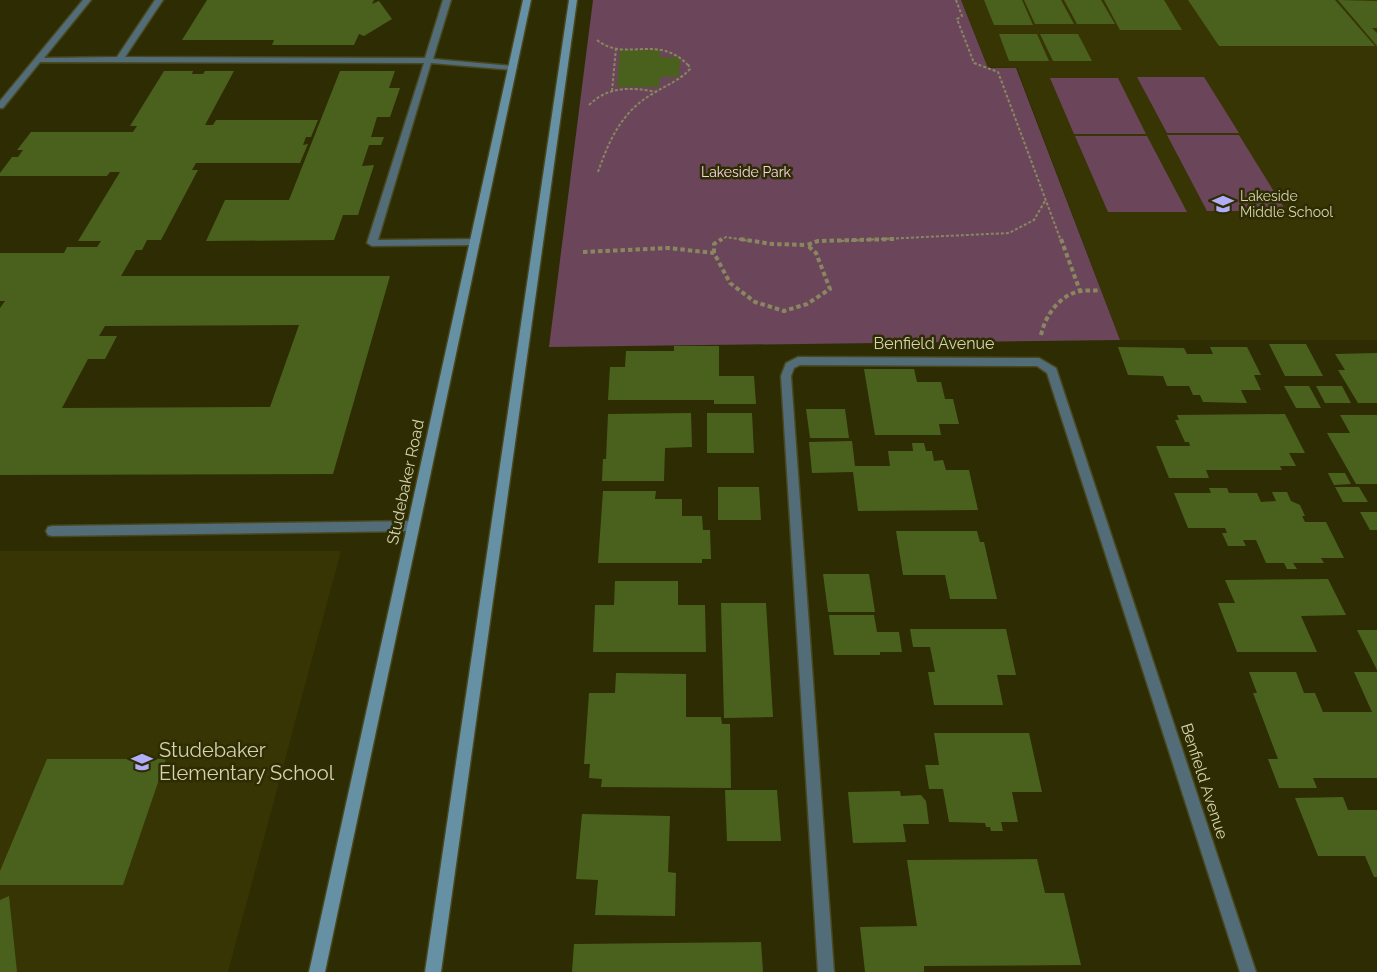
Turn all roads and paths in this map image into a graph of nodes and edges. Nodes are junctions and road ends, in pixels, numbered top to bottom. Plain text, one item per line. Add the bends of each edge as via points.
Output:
1 (87, 0) edge
2 (159, 0) edge
3 (447, 0) edge
4 (527, 0) edge
5 (573, 0) edge
6 (956, 0) edge
7 (596, 40) dead end
8 (616, 48) junction
9 (120, 59) junction
10 (38, 60) junction
11 (427, 60) junction
12 (513, 68) junction
13 (612, 91) junction
14 (657, 92) junction
15 (589, 105) dead end
16 (0, 106) edge
17 (598, 172) dead end
18 (1044, 201) junction
19 (475, 242) junction
20 (807, 245) junction
21 (583, 252) dead end
22 (714, 253) junction
23 (1100, 290) dead end
24 (1080, 291) junction
25 (1040, 344) dead end
26 (413, 526) junction
27 (52, 531) dead end
28 (317, 972) edge
29 (433, 972) edge
30 (826, 972) edge
31 (1248, 972) edge

1 - 10 street
2 - 9 street
3 - 11 street
4 - 12 main road, Studebaker Road
5 - 29 main road
6 - 18 path via 962,16 957,19 974,63 998,72
7 - 8 path via 606,48
8 - 13 path
8 - 14 path via 669,50 682,56 690,69
9 - 10 street
9 - 11 street
10 - 16 street
11 - 12 street
11 - 19 street via 372,243
12 - 19 main road, Studebaker Road
13 - 14 path
13 - 15 path via 596,96
14 - 17 path via 642,100 608,140
18 - 20 path via 1034,220 1009,233 818,240
18 - 24 path
19 - 26 main road, Studebaker Road
20 - 22 path via 726,237 714,244
20 - 22 path via 816,253 830,289 807,304 784,311 755,302 730,283
21 - 22 path via 668,248
23 - 24 path
24 - 25 path via 1055,306 1042,326
26 - 27 street
26 - 28 main road, Studebaker Road
30 - 31 street, Benfield Avenue via 786,376 790,366 798,361 1039,362 1052,371

